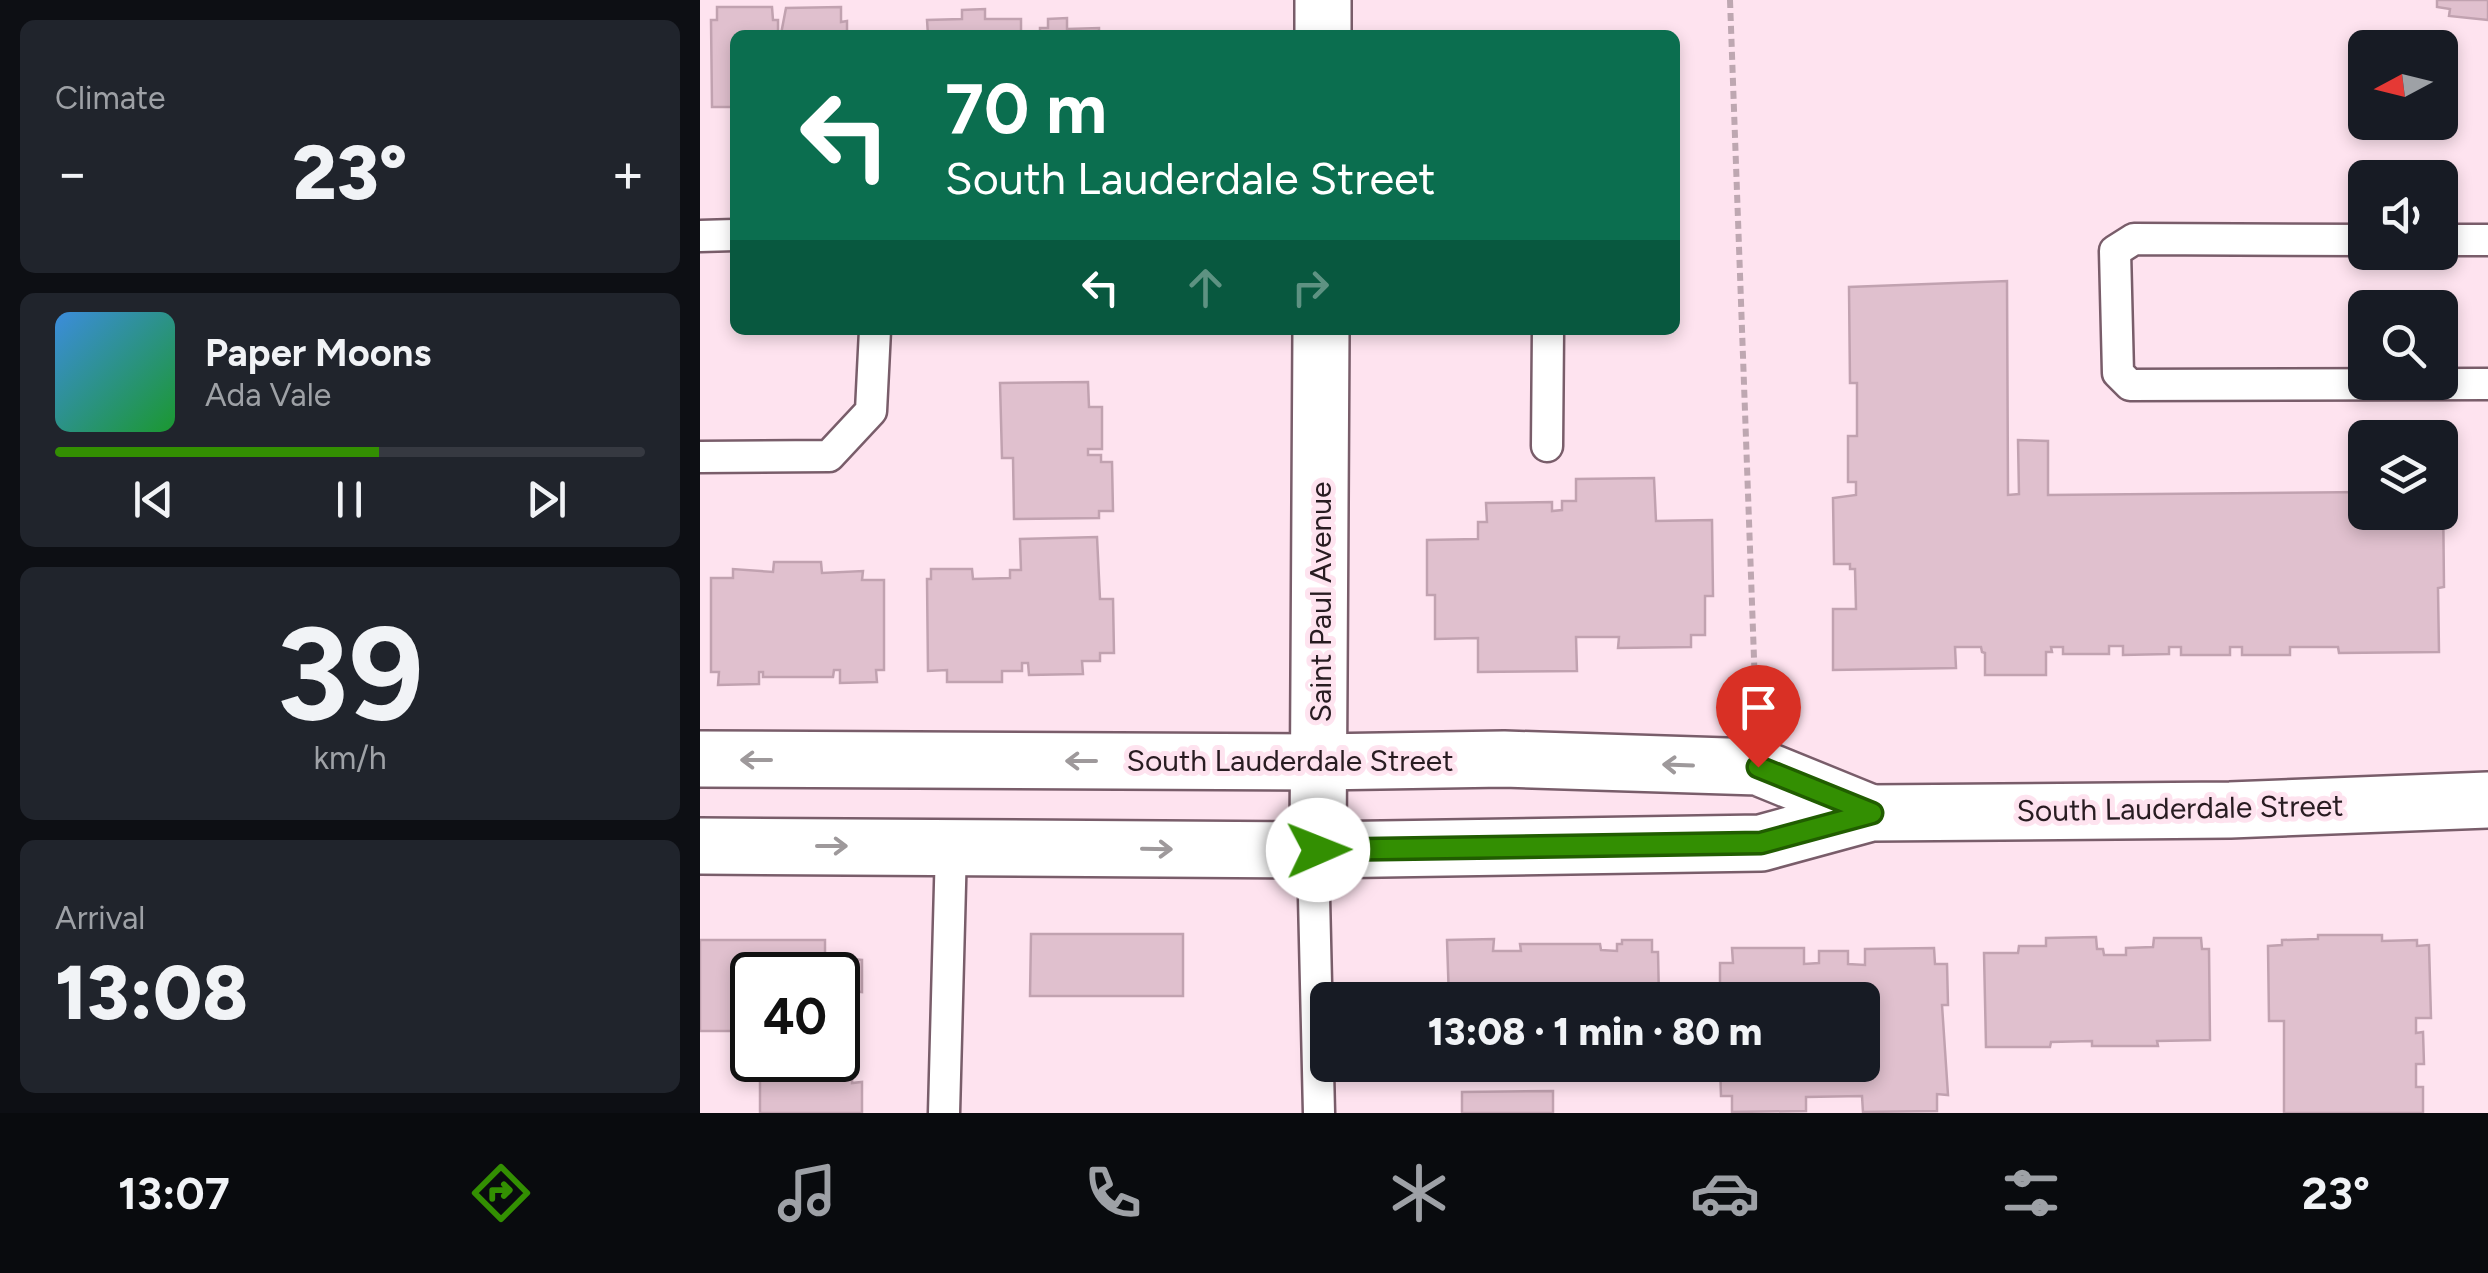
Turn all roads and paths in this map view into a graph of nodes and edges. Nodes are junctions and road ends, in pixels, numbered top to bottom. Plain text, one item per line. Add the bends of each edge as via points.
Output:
1 (1323, 0) edge
2 (1730, 0) edge
3 (1323, 30) edge
4 (700, 236) edge
5 (730, 236) edge
6 (2348, 240) edge
7 (2458, 240) edge
8 (2488, 240) edge
9 (875, 335) edge
10 (1321, 335) edge
11 (1548, 335) edge
12 (2488, 384) edge
13 (1547, 446) dead end
14 (700, 457) edge
15 (700, 760) edge
16 (1319, 762) junction
17 (1758, 767) junction
18 (2488, 800) edge
19 (1872, 813) junction
20 (700, 846) edge
21 (951, 846) junction
22 (1318, 850) junction
23 (944, 1113) edge
24 (1319, 1113) edge

1 - 3 street
2 - 17 path
4 - 5 lane
6 - 12 lane via 2134,239 2115,251 2118,372 2130,385
7 - 8 lane
9 - 14 lane via 871,411 830,456
10 - 16 street, Saint Paul Avenue
11 - 13 lane
16 -> 15 street, South Lauderdale Street
17 -> 16 street, South Lauderdale Street via 1504,759
16 - 22 street, Saint Paul Avenue
17 - 19 street, South Lauderdale Street
18 - 19 street, South Lauderdale Street
19 - 22 street, South Lauderdale Street via 1761,843
20 -> 21 street, South Lauderdale Street
21 -> 22 street, South Lauderdale Street
21 - 23 lane
22 - 24 lane, Saint Paul Avenue

